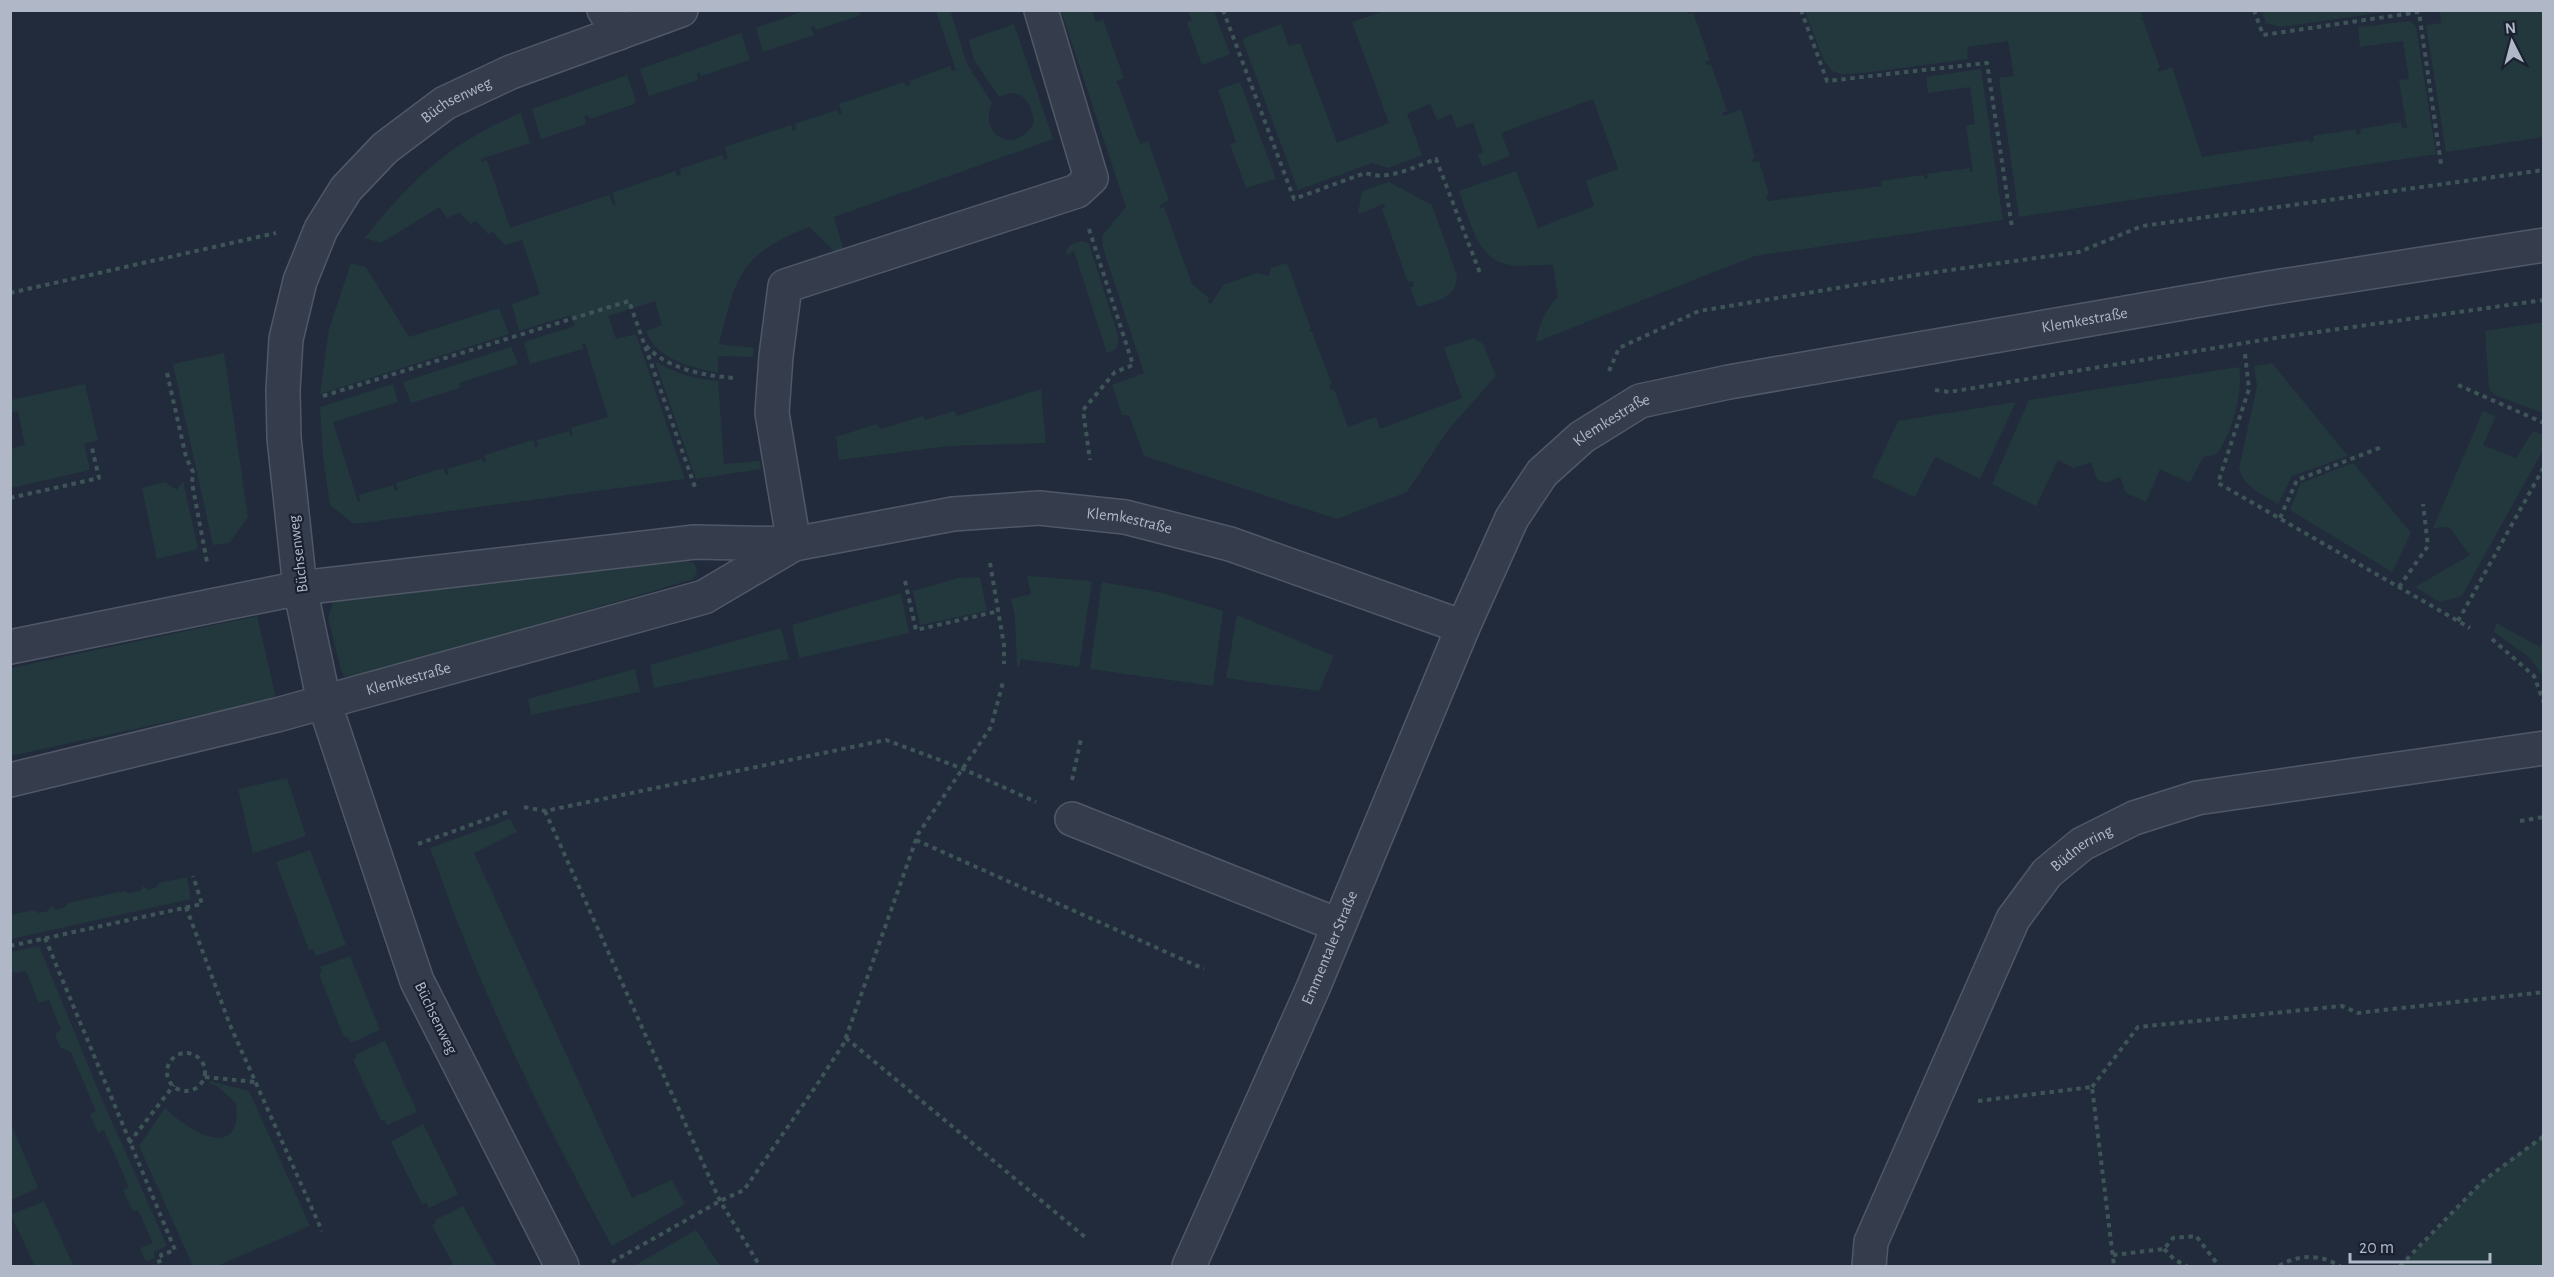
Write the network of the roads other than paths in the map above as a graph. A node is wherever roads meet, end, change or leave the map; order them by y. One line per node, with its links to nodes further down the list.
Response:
1 (681, 10): 3 (street, Büchsenweg)
2 (1041, 10): 5 (street)
3 (612, 22): 6 (street, Büchsenweg)
4 (2544, 245): 7 (street, Klemkestraße)
5 (794, 544): 6 (street, Klemkestraße); 7 (street, Klemkestraße); 9 (street, Klemkestraße)
6 (300, 588): 8 (street, Klemkestraße); 9 (street, Büchsenweg)
7 (1463, 627): 13 (street, Emmentaler Straße)
8 (10, 647)
9 (324, 702): 11 (street, Klemkestraße); 14 (street, Büchsenweg)
10 (2544, 748): 16 (street, Büdnerring)
11 (10, 780)
12 (1072, 819): 13 (street)
13 (1338, 926): 15 (street, Emmentaler Straße)
14 (562, 1266)
15 (1189, 1266)
16 (1869, 1266)

